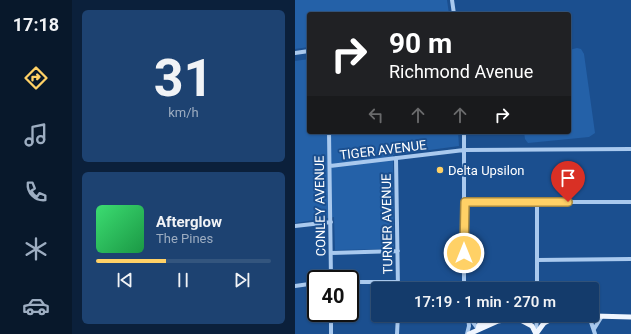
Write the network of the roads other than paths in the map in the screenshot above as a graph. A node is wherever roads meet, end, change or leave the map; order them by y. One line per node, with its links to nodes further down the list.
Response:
1 (452, 0): 2 (street)
2 (454, 12)
3 (307, 51): 4 (street)
4 (295, 53)
5 (329, 134): 10 (street, CONLEY AVENUE)
6 (463, 134): 8 (street)
7 (631, 149): 8 (street, TIGER AVENUE)
8 (464, 150): 9 (street, TIGER AVENUE); 11 (street)
9 (396, 158): 10 (street, TIGER AVENUE); 16 (street, TURNER AVENUE)
10 (330, 166): 14 (street, CONLEY AVENUE)
11 (465, 202): 12 (street); 24 (street)
12 (537, 202): 13 (street); 19 (street)
13 (631, 202)
14 (331, 222): 15 (street); 17 (street, CONLEY AVENUE)
15 (295, 226)
16 (398, 251): 17 (street); 23 (street, TURNER AVENUE)
17 (331, 253): 20 (street, CONLEY AVENUE)
18 (631, 259): 19 (street)
19 (537, 260): 25 (street)
20 (331, 270)
21 (359, 282): 22 (street)
22 (371, 282)
23 (398, 282)
24 (464, 282)
25 (537, 282)
26 (307, 284): 27 (street)
27 (295, 286)
28 (602, 316): 29 (main road); 40 (street)
29 (631, 317)
30 (331, 322): 42 (street)
31 (398, 322): 43 (street)
32 (469, 322): 44 (street)
33 (473, 322): 41 (street)
34 (486, 322): 41 (main road)
35 (495, 322): 41 (main road)
36 (524, 322): 45 (main road)
37 (536, 322): 45 (street)
38 (546, 322): 45 (main road)
39 (592, 322): 40 (street)
40 (594, 328): 46 (street)
41 (478, 329): 44 (main road)
42 (331, 334)
43 (397, 334)
44 (468, 334)
45 (536, 334)
46 (595, 334)

